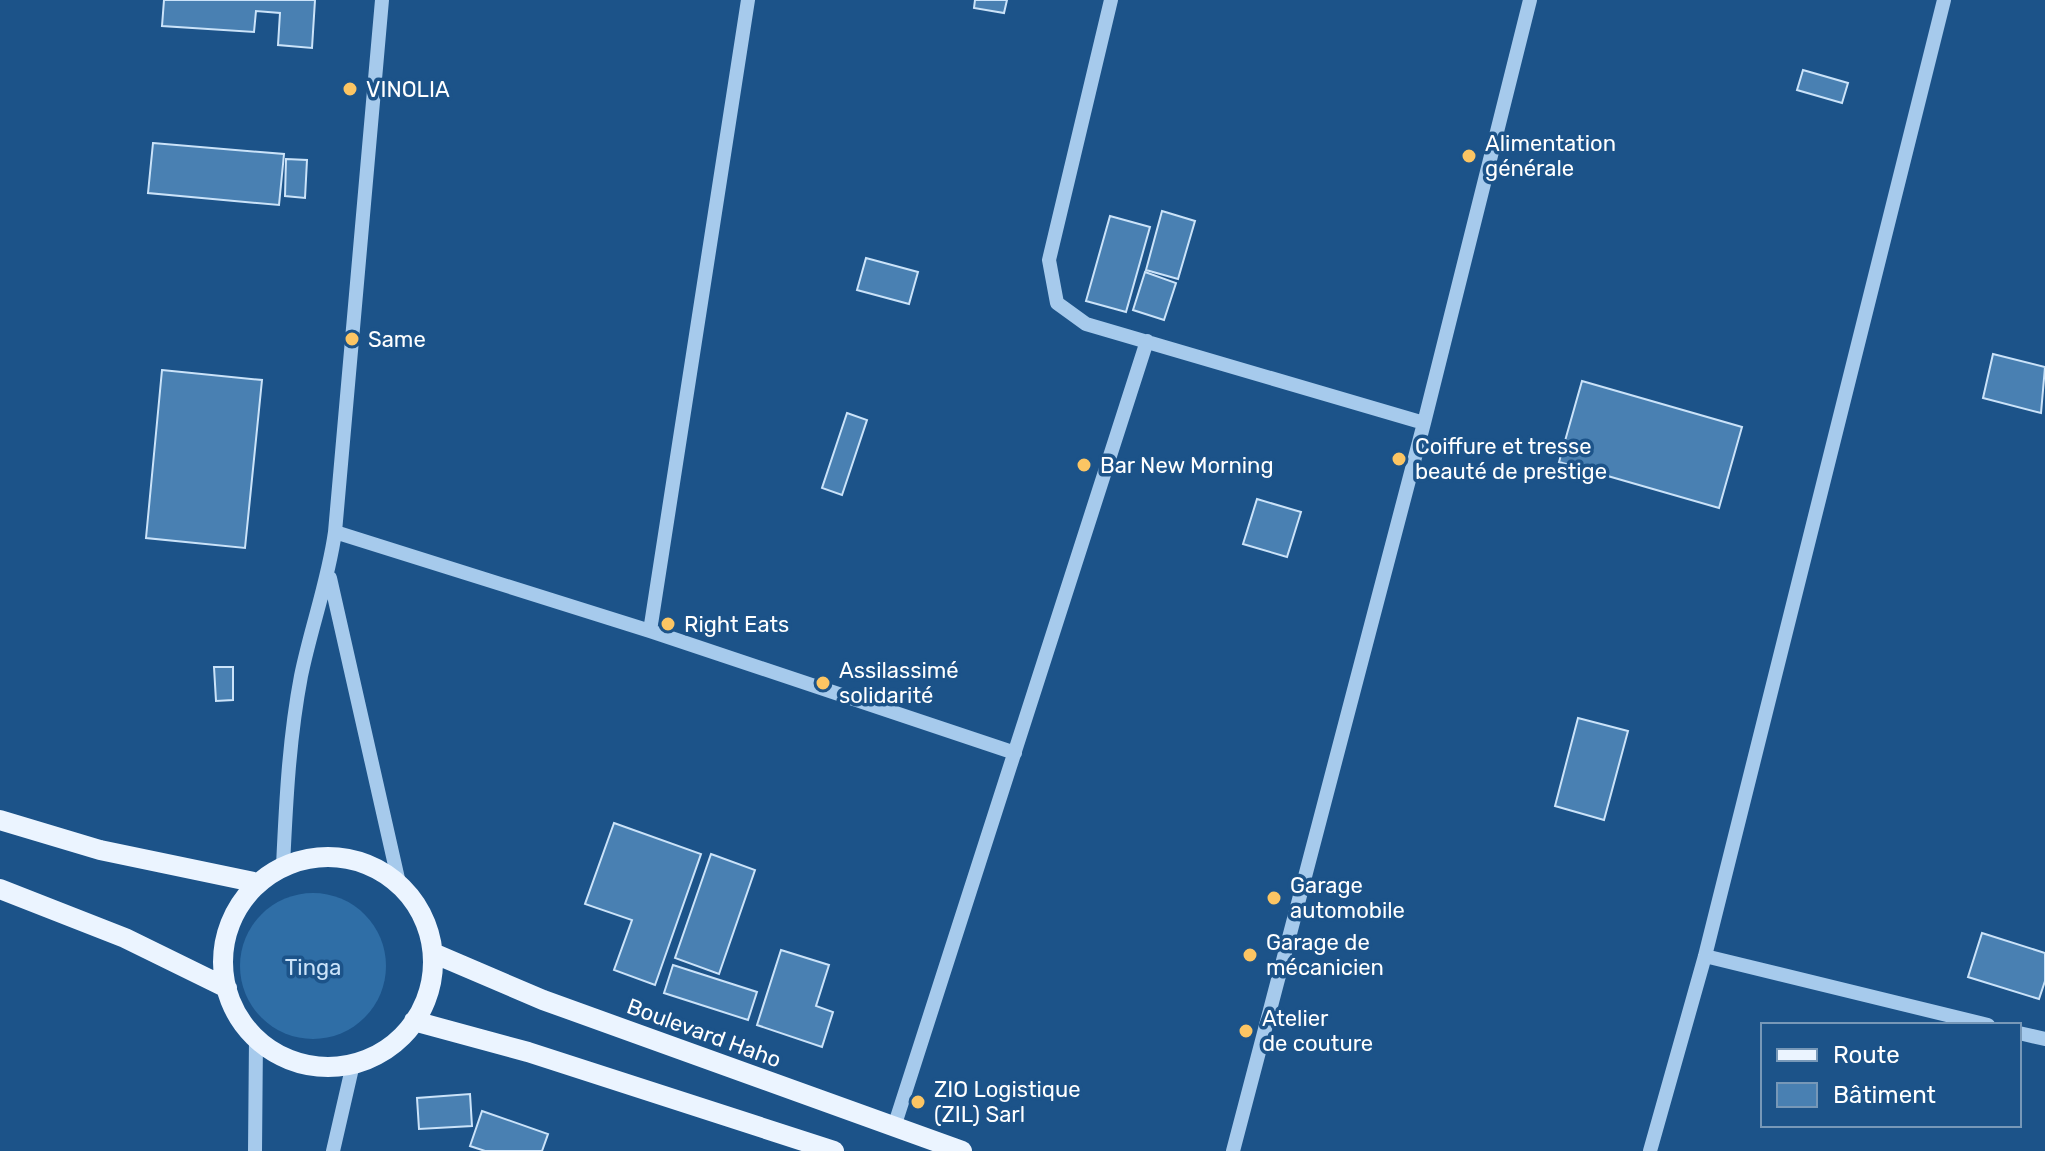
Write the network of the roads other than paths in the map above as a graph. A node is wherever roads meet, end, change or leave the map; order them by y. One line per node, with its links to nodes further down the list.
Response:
1 (382, 0): 8 (street)
2 (748, 0): 10 (street)
3 (1111, 0): 6 (street)
4 (1530, 0): 7 (street)
5 (1944, 0): 18 (street)
6 (1147, 341): 7 (street); 11 (street)
7 (1424, 423): 31 (street)
8 (335, 532): 9 (street); 10 (street)
9 (329, 574): 13 (street); 15 (street)
10 (650, 631): 11 (street)
11 (1015, 753): 26 (street)
12 (0, 820): 14 (main road)
13 (283, 866): 14 (main road); 15 (main road)
14 (258, 883): 19 (main road)
15 (399, 883): 17 (main road)
16 (0, 889): 19 (main road)
17 (433, 953): 20 (main road); 26 (main road, Boulevard Haho)
18 (1705, 956): 21 (street); 32 (street)
19 (227, 988): 23 (main road)
20 (414, 1021): 25 (main road); 29 (main road)
21 (1980, 1023)
22 (2021, 1033): 24 (street)
23 (256, 1038): 25 (main road); 27 (street)
24 (2045, 1039)
25 (353, 1064): 28 (street)
26 (894, 1127): 30 (main road, Boulevard Haho)
27 (255, 1151)
28 (333, 1151)
29 (834, 1151)
30 (962, 1151)
31 (1233, 1151)
32 (1650, 1151)

